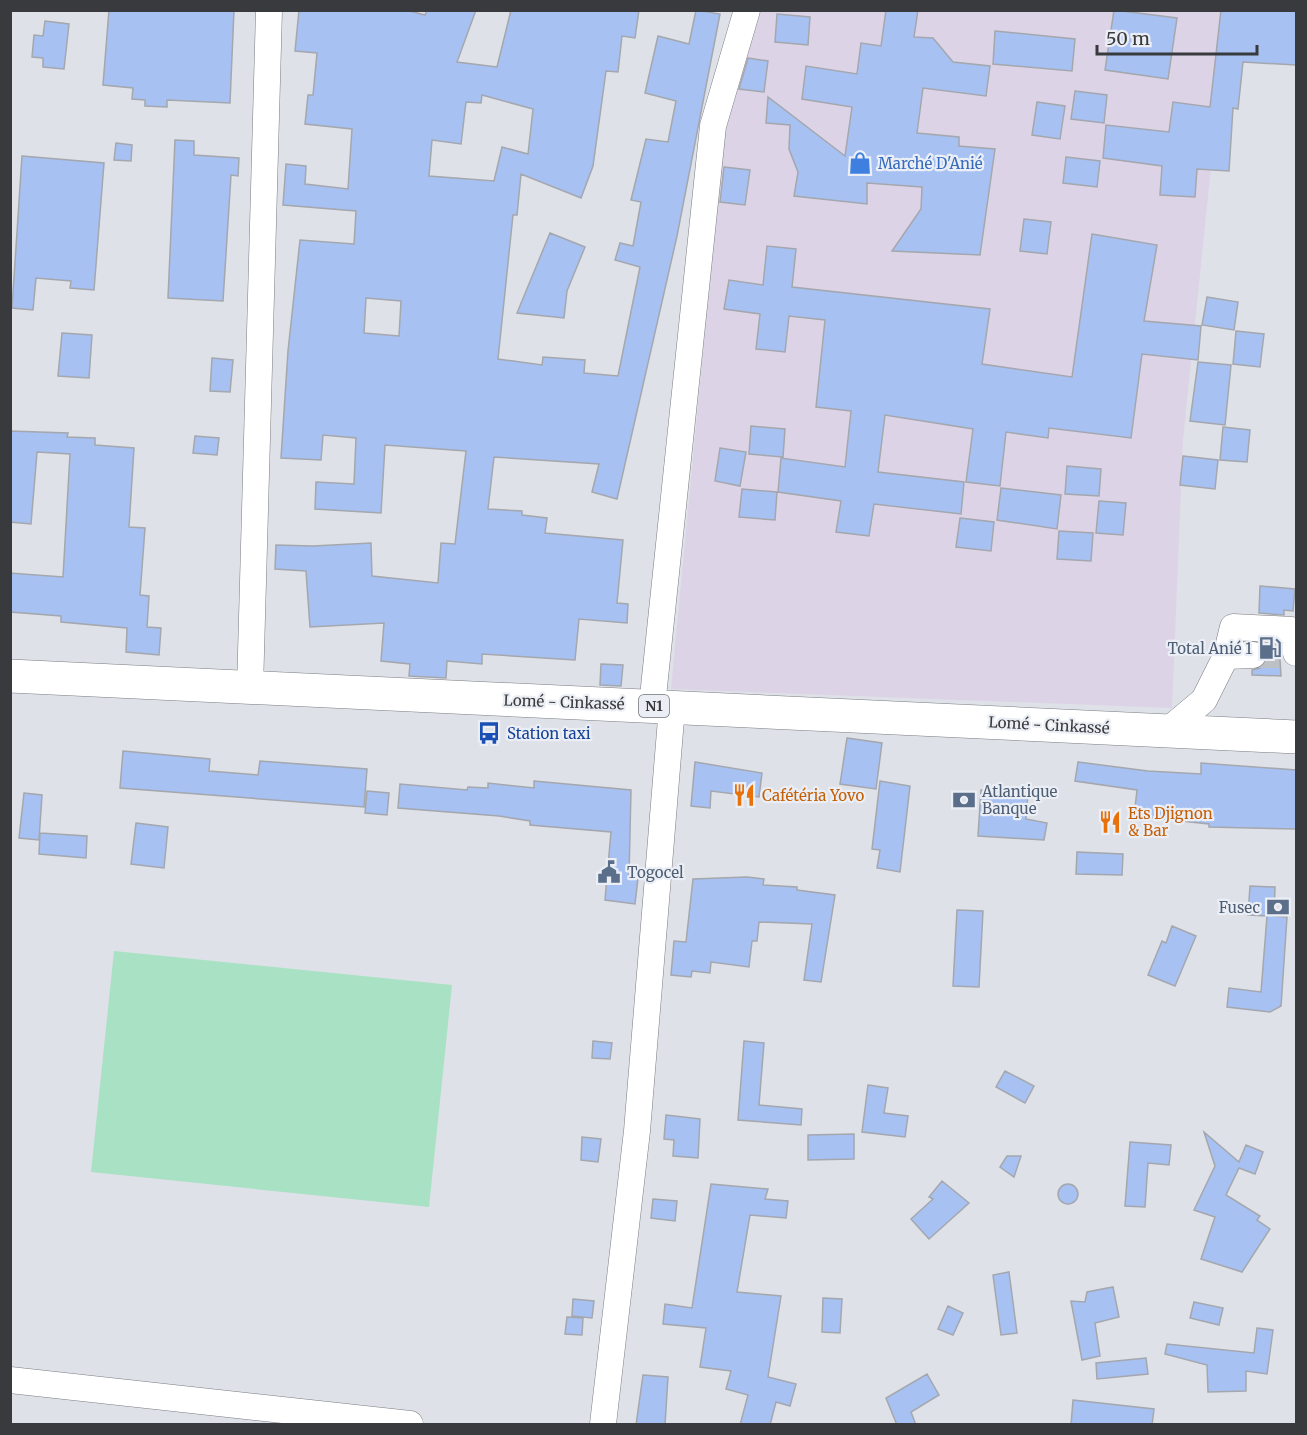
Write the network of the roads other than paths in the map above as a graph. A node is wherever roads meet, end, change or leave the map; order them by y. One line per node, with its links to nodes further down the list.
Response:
1 (269, 10): 7 (street)
2 (747, 10): 8 (street)
3 (1253, 655): 5 (street)
4 (1292, 655): 5 (street)
5 (1226, 656): 9 (street)
6 (10, 676): 7 (highway, Lomé - Cinkassé / N1)
7 (249, 688): 8 (highway, Lomé - Cinkassé / N1)
8 (662, 706): 9 (highway, Lomé - Cinkassé / N1); 13 (street)
9 (1167, 731): 10 (highway, Lomé - Cinkassé / N1)
10 (1296, 737)
11 (10, 1380): 12 (street)
12 (411, 1425)
13 (603, 1425)

